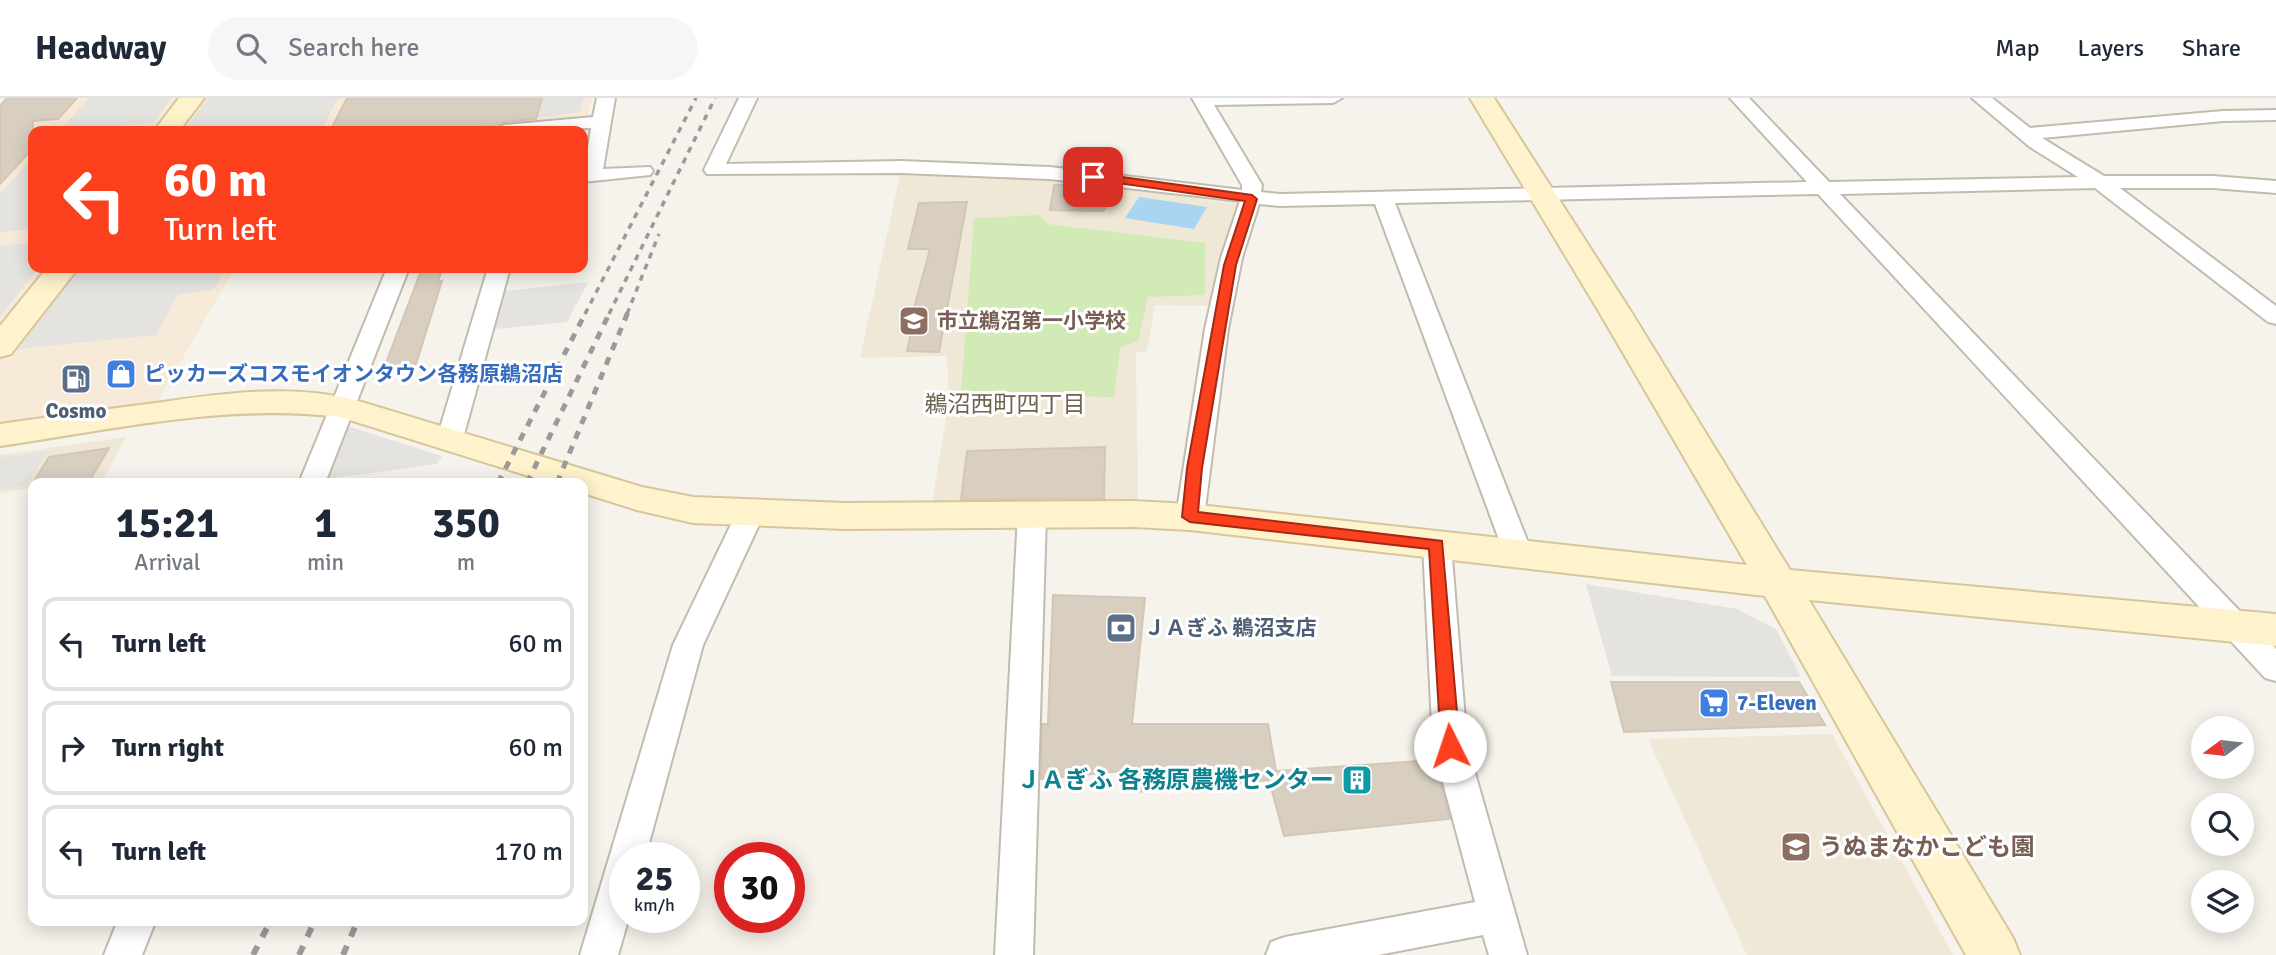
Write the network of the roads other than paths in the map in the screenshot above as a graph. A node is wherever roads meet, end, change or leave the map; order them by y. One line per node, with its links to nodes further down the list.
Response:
1 (192, 98): 11 (street)
2 (606, 98): 10 (street)
3 (748, 98): 22 (street)
4 (1332, 98): 8 (street)
5 (1482, 98): 20 (street)
6 (1739, 98): 19 (street)
7 (1981, 98): 13 (street)
8 (1201, 99): 22 (street)
9 (2276, 115): 13 (street)
10 (601, 122): 12 (street); 15 (street)
11 (170, 126)
12 (558, 126)
13 (2026, 134): 17 (street)
14 (643, 171): 16 (street)
15 (588, 172)
16 (588, 176)
17 (2101, 182): 18 (street); 19 (street); 26 (street)
18 (2276, 187)
19 (1825, 189): 20 (street); 40 (street)
20 (1543, 194): 21 (street); 39 (street)
21 (1382, 198): 22 (street); 38 (street)
22 (1252, 199): 36 (street)
23 (59, 273): 27 (street)
24 (396, 273): 28 (street)
25 (498, 273): 30 (street)
26 (2276, 317)
27 (0, 347)
28 (343, 407): 29 (street); 30 (street); 31 (street)
29 (0, 435)
30 (450, 438): 32 (street)
31 (314, 478)
32 (574, 478)
33 (588, 483): 34 (street)
34 (750, 514): 35 (street); 43 (street)
35 (1032, 514): 36 (street); 49 (street)
36 (1190, 517): 37 (street)
37 (1437, 545): 38 (street); 44 (street)
38 (1518, 554): 39 (street)
39 (1778, 583): 40 (street); 52 (street)
40 (2235, 626): 41 (street); 42 (street)
41 (2276, 630)
42 (2276, 669)
43 (632, 842)
44 (1497, 915): 50 (street); 51 (street)
45 (609, 920): 48 (street)
46 (135, 926): 47 (street)
47 (123, 955)
48 (599, 955)
49 (1014, 955)
50 (1285, 955)
51 (1508, 955)
52 (1994, 955)

